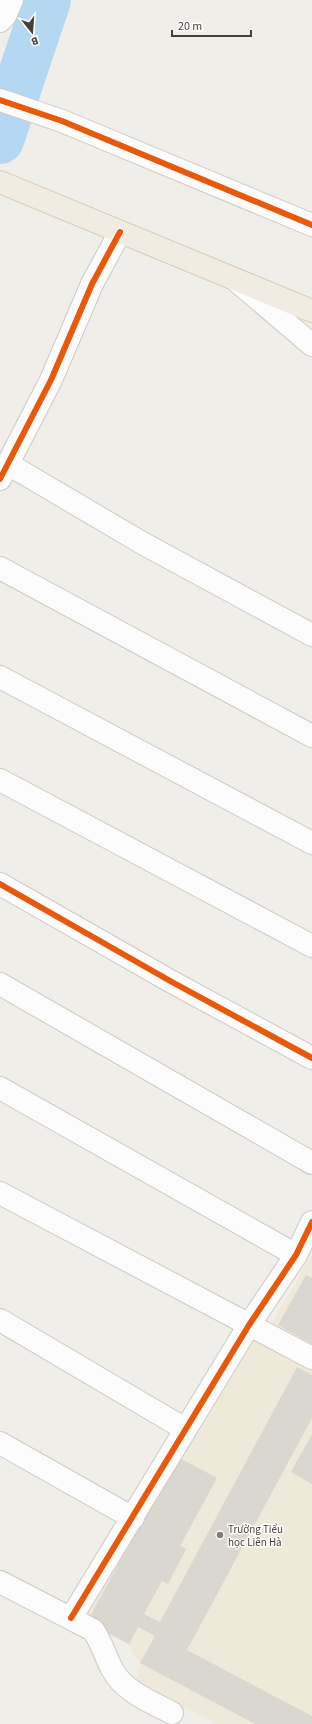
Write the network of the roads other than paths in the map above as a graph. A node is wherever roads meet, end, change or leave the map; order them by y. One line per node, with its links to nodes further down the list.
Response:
1 (12, 0): 2 (street)
2 (0, 21)
3 (0, 100): 5 (street)
4 (0, 182): 6 (main road)
5 (312, 224)
6 (120, 232): 7 (main road); 10 (street)
7 (233, 278): 8 (main road); 9 (street)
8 (312, 311)
9 (312, 344)
10 (4, 472): 12 (street)
11 (0, 568): 14 (street)
12 (312, 635)
13 (0, 677): 16 (street)
14 (312, 736)
15 (0, 780): 18 (street)
16 (312, 844)
17 (0, 884): 20 (street)
18 (312, 946)
19 (0, 984): 22 (street)
20 (312, 1058)
21 (0, 1088): 25 (street)
22 (312, 1163)
23 (0, 1192): 27 (street)
24 (312, 1222): 25 (street)
25 (296, 1255): 27 (street)
26 (0, 1320): 29 (street)
27 (249, 1325): 28 (street); 29 (street)
28 (312, 1358)
29 (185, 1429): 31 (street)
30 (0, 1442): 31 (street)
31 (132, 1518): 33 (street)
32 (0, 1582): 33 (street)
33 (71, 1618): 34 (street)
34 (172, 1713)

